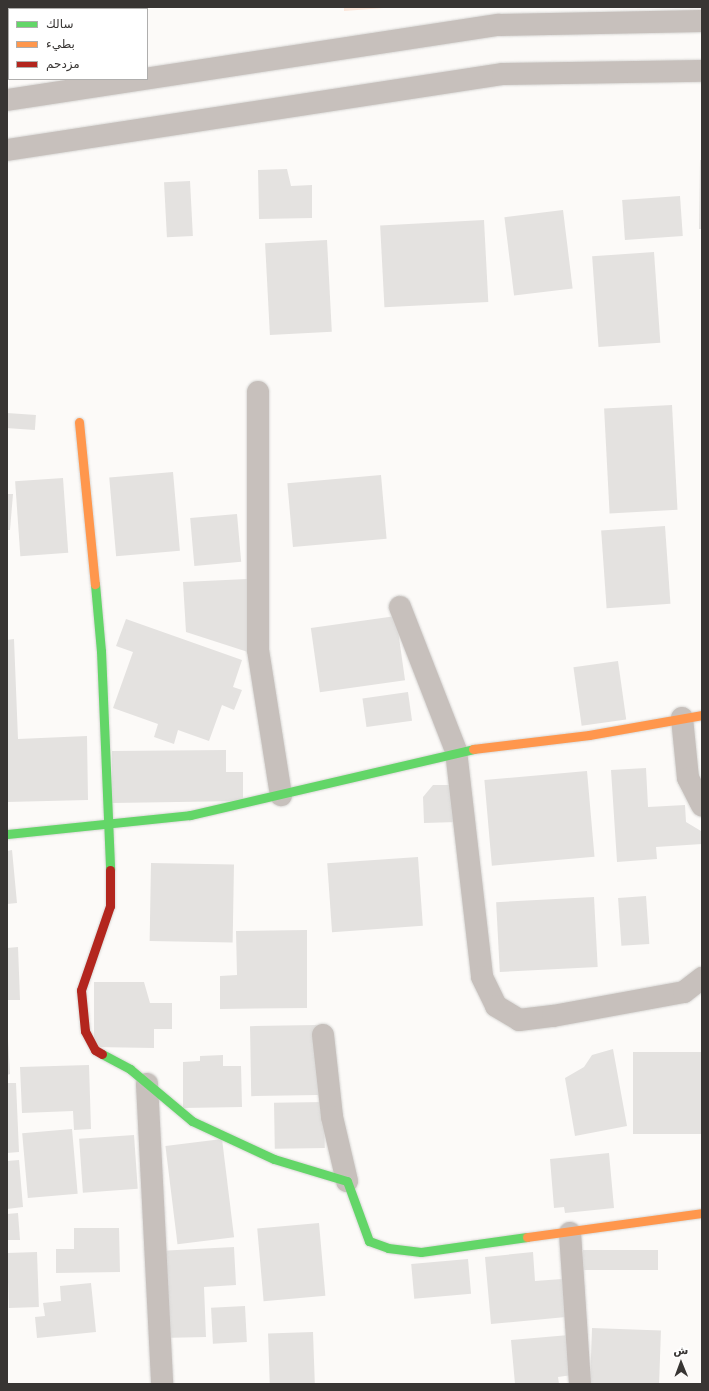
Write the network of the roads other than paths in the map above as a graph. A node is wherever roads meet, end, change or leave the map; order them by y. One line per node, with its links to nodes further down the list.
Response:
1 (702, 21): 3 (street)
2 (702, 71): 6 (street)
3 (148, 78)
4 (136, 80): 5 (street)
5 (7, 100)
6 (7, 150)
7 (258, 392): 12 (street)
8 (79, 422): 14 (street)
9 (400, 607): 11 (street)
10 (692, 716): 11 (street); 13 (street)
11 (456, 751): 12 (street); 16 (street)
12 (281, 795): 14 (street)
13 (702, 806)
14 (110, 825): 15 (street); 18 (street)
15 (7, 834)
16 (702, 978)
17 (323, 1035): 19 (street)
18 (147, 1084): 19 (street); 22 (street)
19 (347, 1181): 21 (street)
20 (702, 1213): 21 (street)
21 (570, 1233): 23 (street)
22 (162, 1384)
23 (580, 1384)

